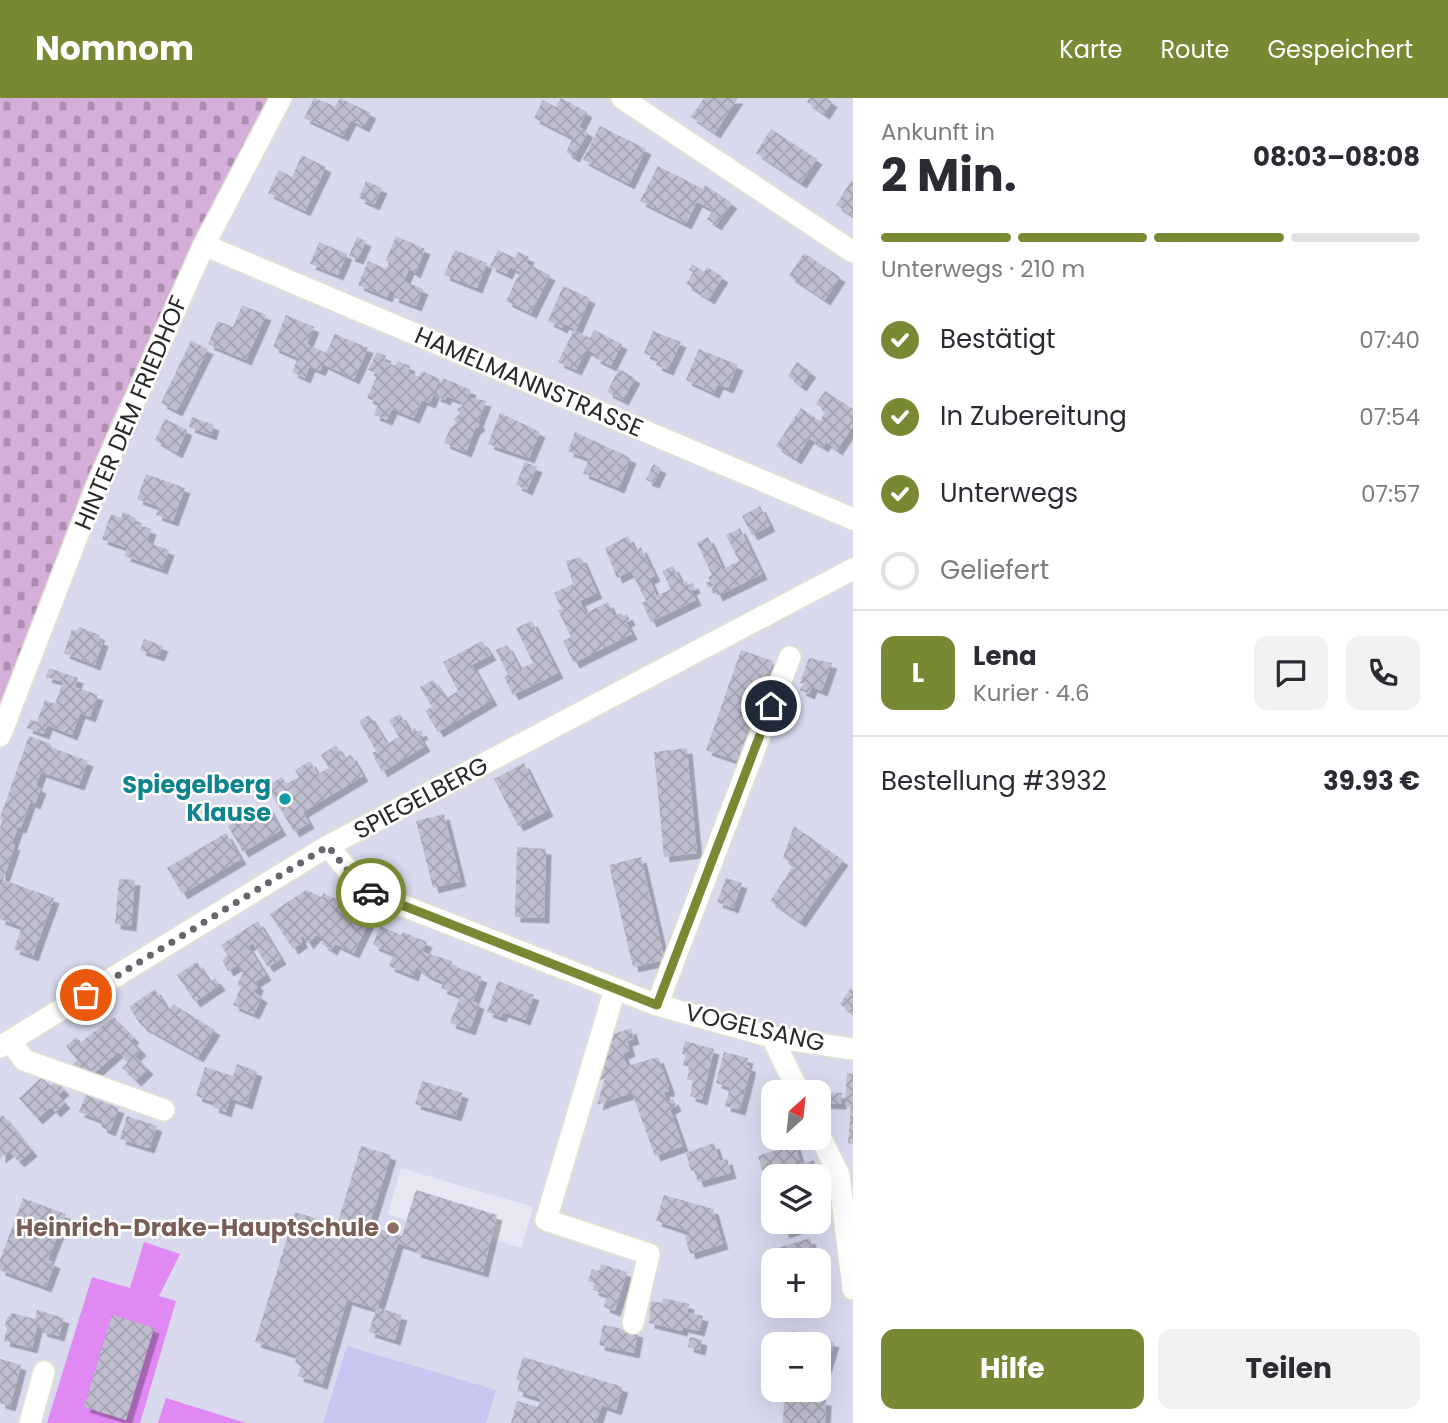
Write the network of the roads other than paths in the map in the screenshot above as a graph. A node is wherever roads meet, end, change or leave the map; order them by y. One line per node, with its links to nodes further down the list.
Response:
1 (281, 98): 4 (street, HINTER DEM FRIEDHOF)
2 (622, 98): 3 (street)
3 (654, 107): 5 (street)
4 (204, 245): 6 (street, HAMELMANNSTRASSE); 9 (street, HINTER DEM FRIEDHOF)
5 (853, 252)
6 (853, 519)
7 (853, 569): 10 (street, SPIEGELBERG)
8 (790, 657): 12 (street, VOGELSANG)
9 (0, 736)
10 (328, 846): 11 (street, VOGELSANG); 14 (street, SPIEGELBERG)
11 (615, 989): 12 (street, VOGELSANG); 20 (street)
12 (657, 1005): 13 (street, VOGELSANG)
13 (772, 1037): 15 (street, VOGELSANG); 16 (street)
14 (5, 1044): 17 (street)
15 (853, 1049)
16 (793, 1080)
17 (164, 1110)
18 (827, 1150): 19 (street)
19 (853, 1289)
20 (633, 1323)
21 (44, 1372): 22 (street)
22 (30, 1423)

